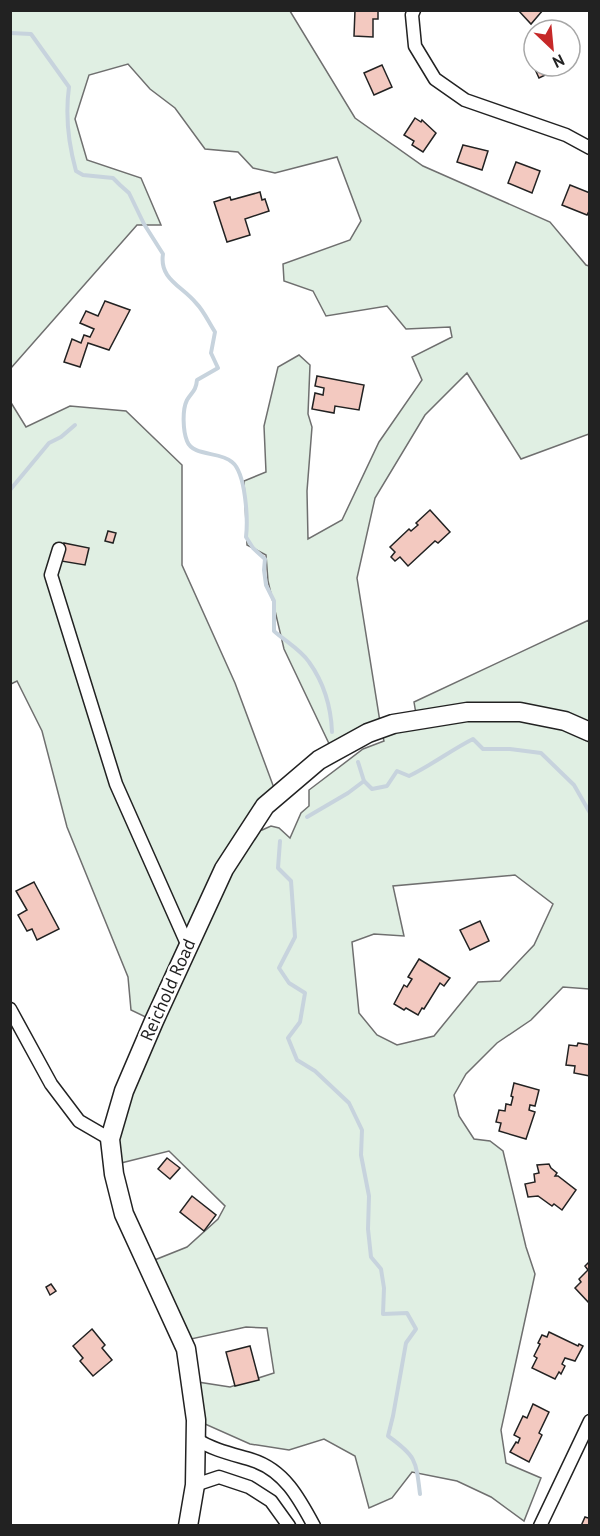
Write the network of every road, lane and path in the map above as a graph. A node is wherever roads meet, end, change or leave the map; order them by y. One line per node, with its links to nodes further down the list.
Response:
1 (414, 10): 2 (street)
2 (590, 148)
3 (59, 549): 5 (street)
4 (590, 732): 5 (street, Reichold Road)
5 (188, 946): 7 (street, Reichold Road)
6 (10, 1009): 7 (street)
7 (110, 1139): 9 (street, Reichold Road)
8 (590, 1421): 14 (street)
9 (195, 1439): 10 (street, Reichold Road); 13 (street)
10 (195, 1485): 11 (street, Reichold Road); 12 (street)
11 (188, 1526)
12 (289, 1526)
13 (314, 1526)
14 (540, 1526)

